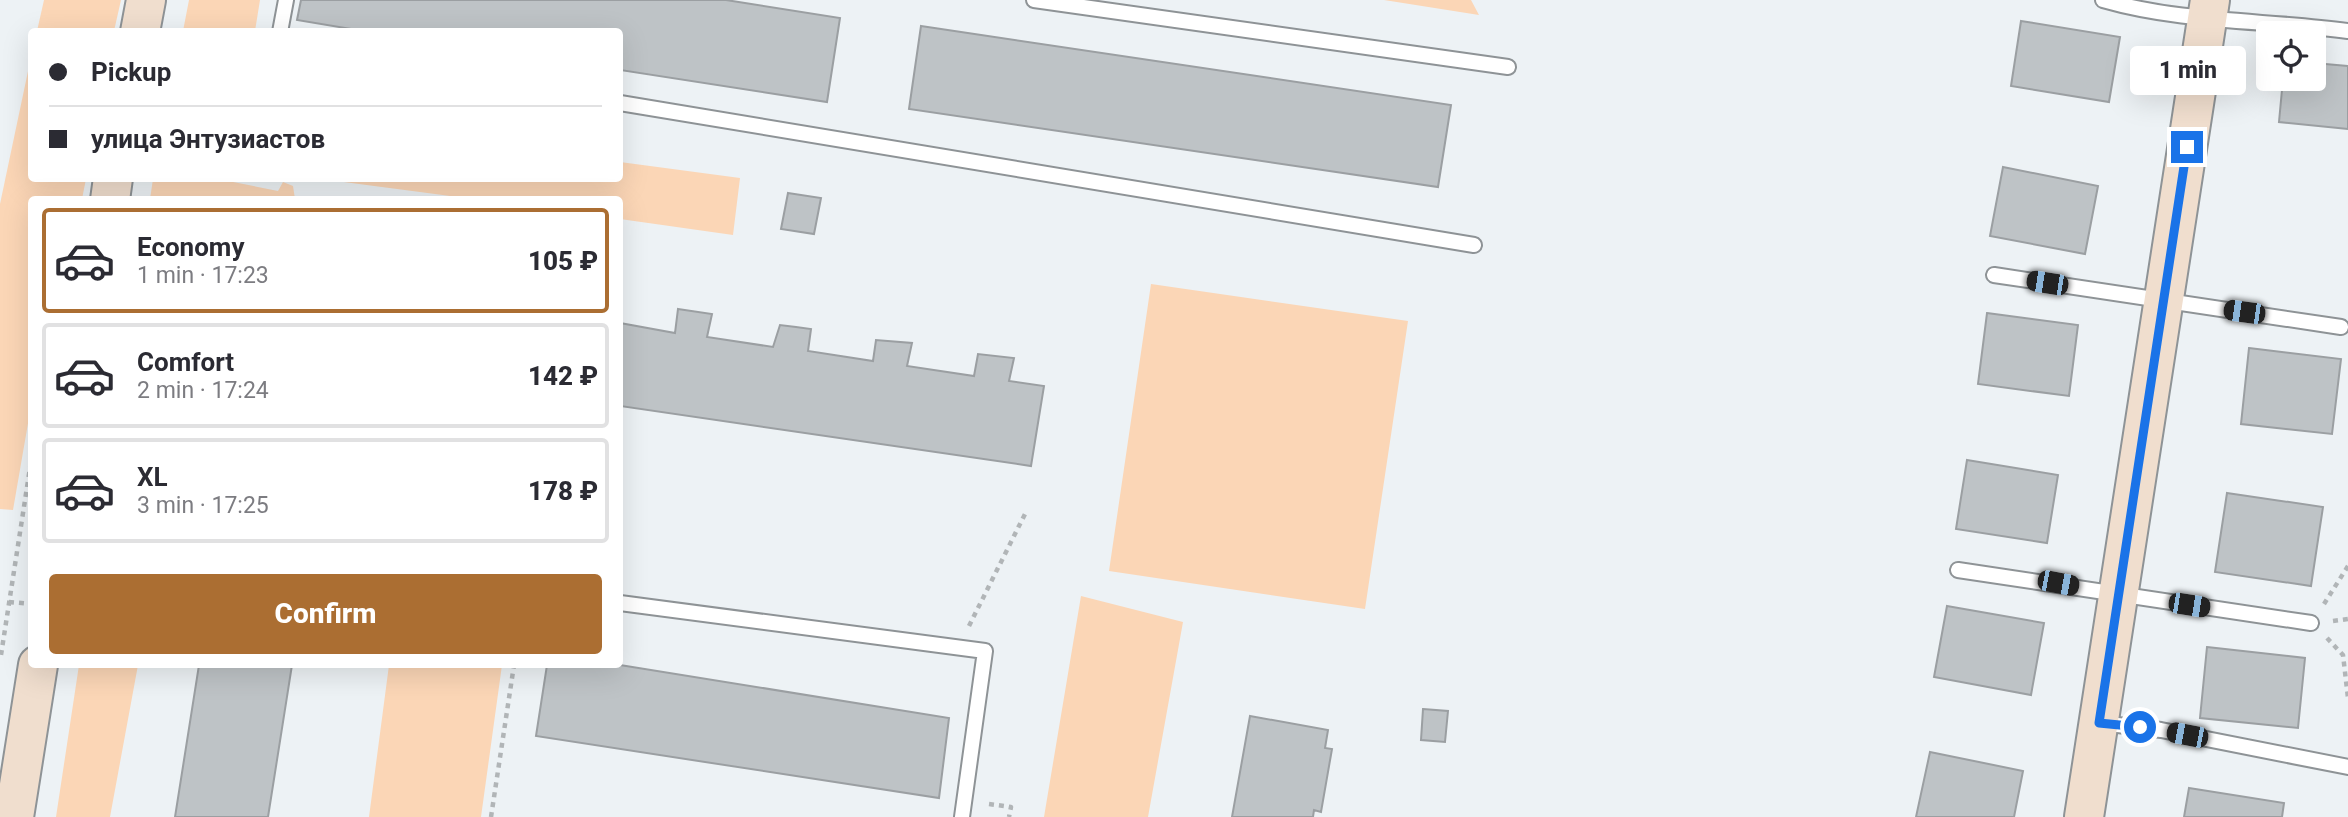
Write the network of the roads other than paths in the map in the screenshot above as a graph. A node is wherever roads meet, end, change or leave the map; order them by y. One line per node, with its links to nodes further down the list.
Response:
1 (146, 0): 6 (main road)
2 (286, 0): 7 (lane)
3 (1034, 0): 9 (lane)
4 (2103, 0): 5 (lane)
5 (2209, 9): 8 (lane); 13 (main road)
6 (141, 28)
7 (281, 28)
8 (2348, 31)
9 (1508, 67)
10 (623, 103): 11 (lane)
11 (1474, 245)
12 (1994, 275): 13 (lane)
13 (2164, 300): 14 (lane); 16 (main road)
14 (2341, 327)
15 (1958, 570): 16 (lane)
16 (2120, 595): 18 (lane); 20 (main road)
17 (623, 603): 23 (lane)
18 (2311, 623)
19 (37, 668): 22 (main road)
20 (2099, 723): 21 (lane); 24 (main road)
21 (2348, 767)
22 (14, 817)
23 (962, 817)
24 (2084, 817)

